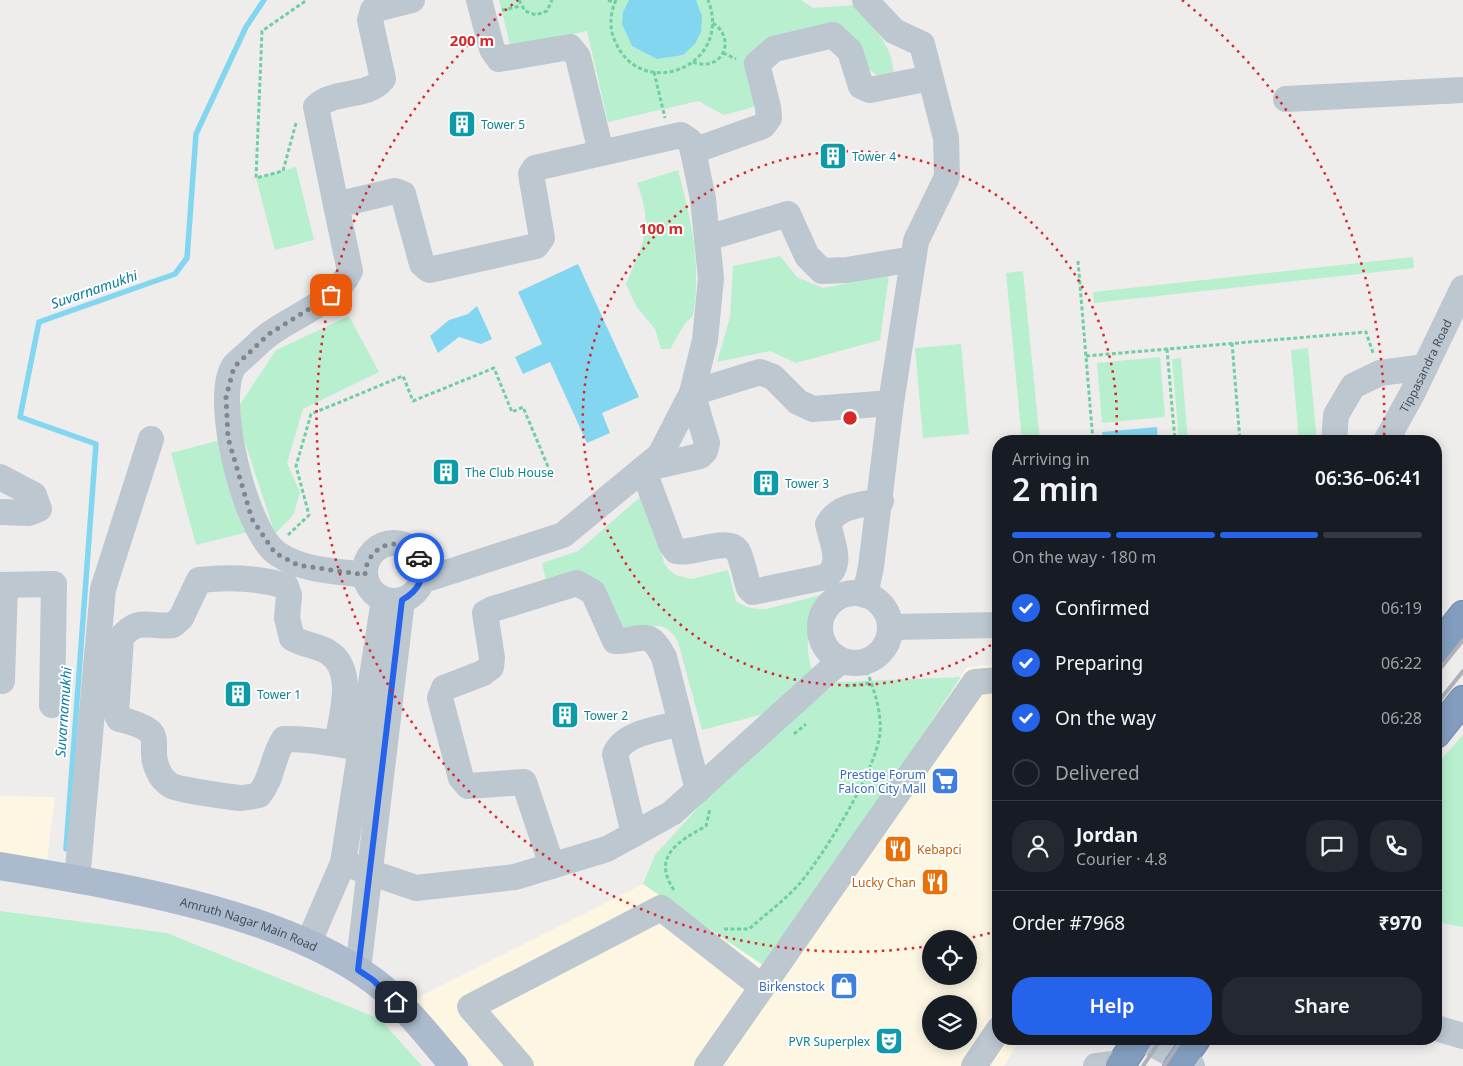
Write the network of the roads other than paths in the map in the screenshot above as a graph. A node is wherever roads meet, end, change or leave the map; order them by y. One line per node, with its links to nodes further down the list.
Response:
1 (412, 0): 9 (street)
2 (479, 0): 8 (street)
3 (865, 0): 4 (street)
4 (930, 78): 7 (street); 11 (street)
5 (1463, 90): 6 (street)
6 (1286, 99)
7 (693, 151): 8 (street); 10 (street)
8 (601, 152): 9 (street)
9 (336, 205): 23 (street)
10 (707, 238): 11 (street); 14 (street)
11 (913, 259): 15 (street)
12 (1463, 288): 13 (street, Tippasandra Road)
13 (1425, 367): 16 (street); 17 (street, Tippasandra Road)
14 (692, 393): 15 (street); 19 (street); 19 (street)
15 (892, 403): 21 (street)
16 (1334, 435)
17 (1389, 435)
18 (151, 439): 49 (street)
19 (643, 469): 21 (street); 26 (street)
20 (0, 477): 22 (street)
21 (881, 501): 28 (street)
22 (0, 512)
23 (276, 553): 24 (street); 25 (street)
24 (365, 575): 26 (street); 29 (street)
25 (274, 582): 41 (street); 41 (street)
26 (421, 582): 29 (street)
27 (2, 585): 35 (street); 38 (street)
28 (866, 595): 32 (street); 34 (street)
29 (393, 600): 41 (street); 47 (street)
30 (1463, 615): 33 (highway)
31 (992, 625): 32 (street)
32 (892, 628): 34 (street)
33 (1442, 641)
34 (855, 673): 42 (street)
35 (2, 681)
36 (992, 681): 52 (street)
37 (1463, 700): 40 (highway)
38 (52, 705)
39 (679, 724): 42 (street); 43 (street); 46 (street)
40 (1442, 726)
41 (349, 746): 44 (street)
42 (705, 796): 43 (street)
43 (634, 834): 46 (street)
44 (344, 863): 47 (street); 50 (street)
45 (0, 866): 49 (main road, Amruth Nagar Main Road)
46 (552, 866): 47 (street)
47 (369, 870): 51 (street)
48 (0, 879): 60 (main road, Amruth Nagar Main Road)
49 (77, 880): 50 (main road, Amruth Nagar Main Road)
50 (308, 944): 51 (main road, Amruth Nagar Main Road)
51 (358, 970): 61 (main road, Amruth Nagar Main Road)
52 (762, 988): 62 (street); 63 (street)
53 (1442, 1030): 54 (street)
54 (1463, 1036)
55 (992, 1039): 64 (street)
56 (1132, 1045): 59 (highway)
57 (1158, 1045): 58 (street)
58 (1187, 1058)
59 (1112, 1065)
60 (442, 1066)
61 (454, 1066)
62 (521, 1066)
63 (707, 1066)
64 (974, 1066)

